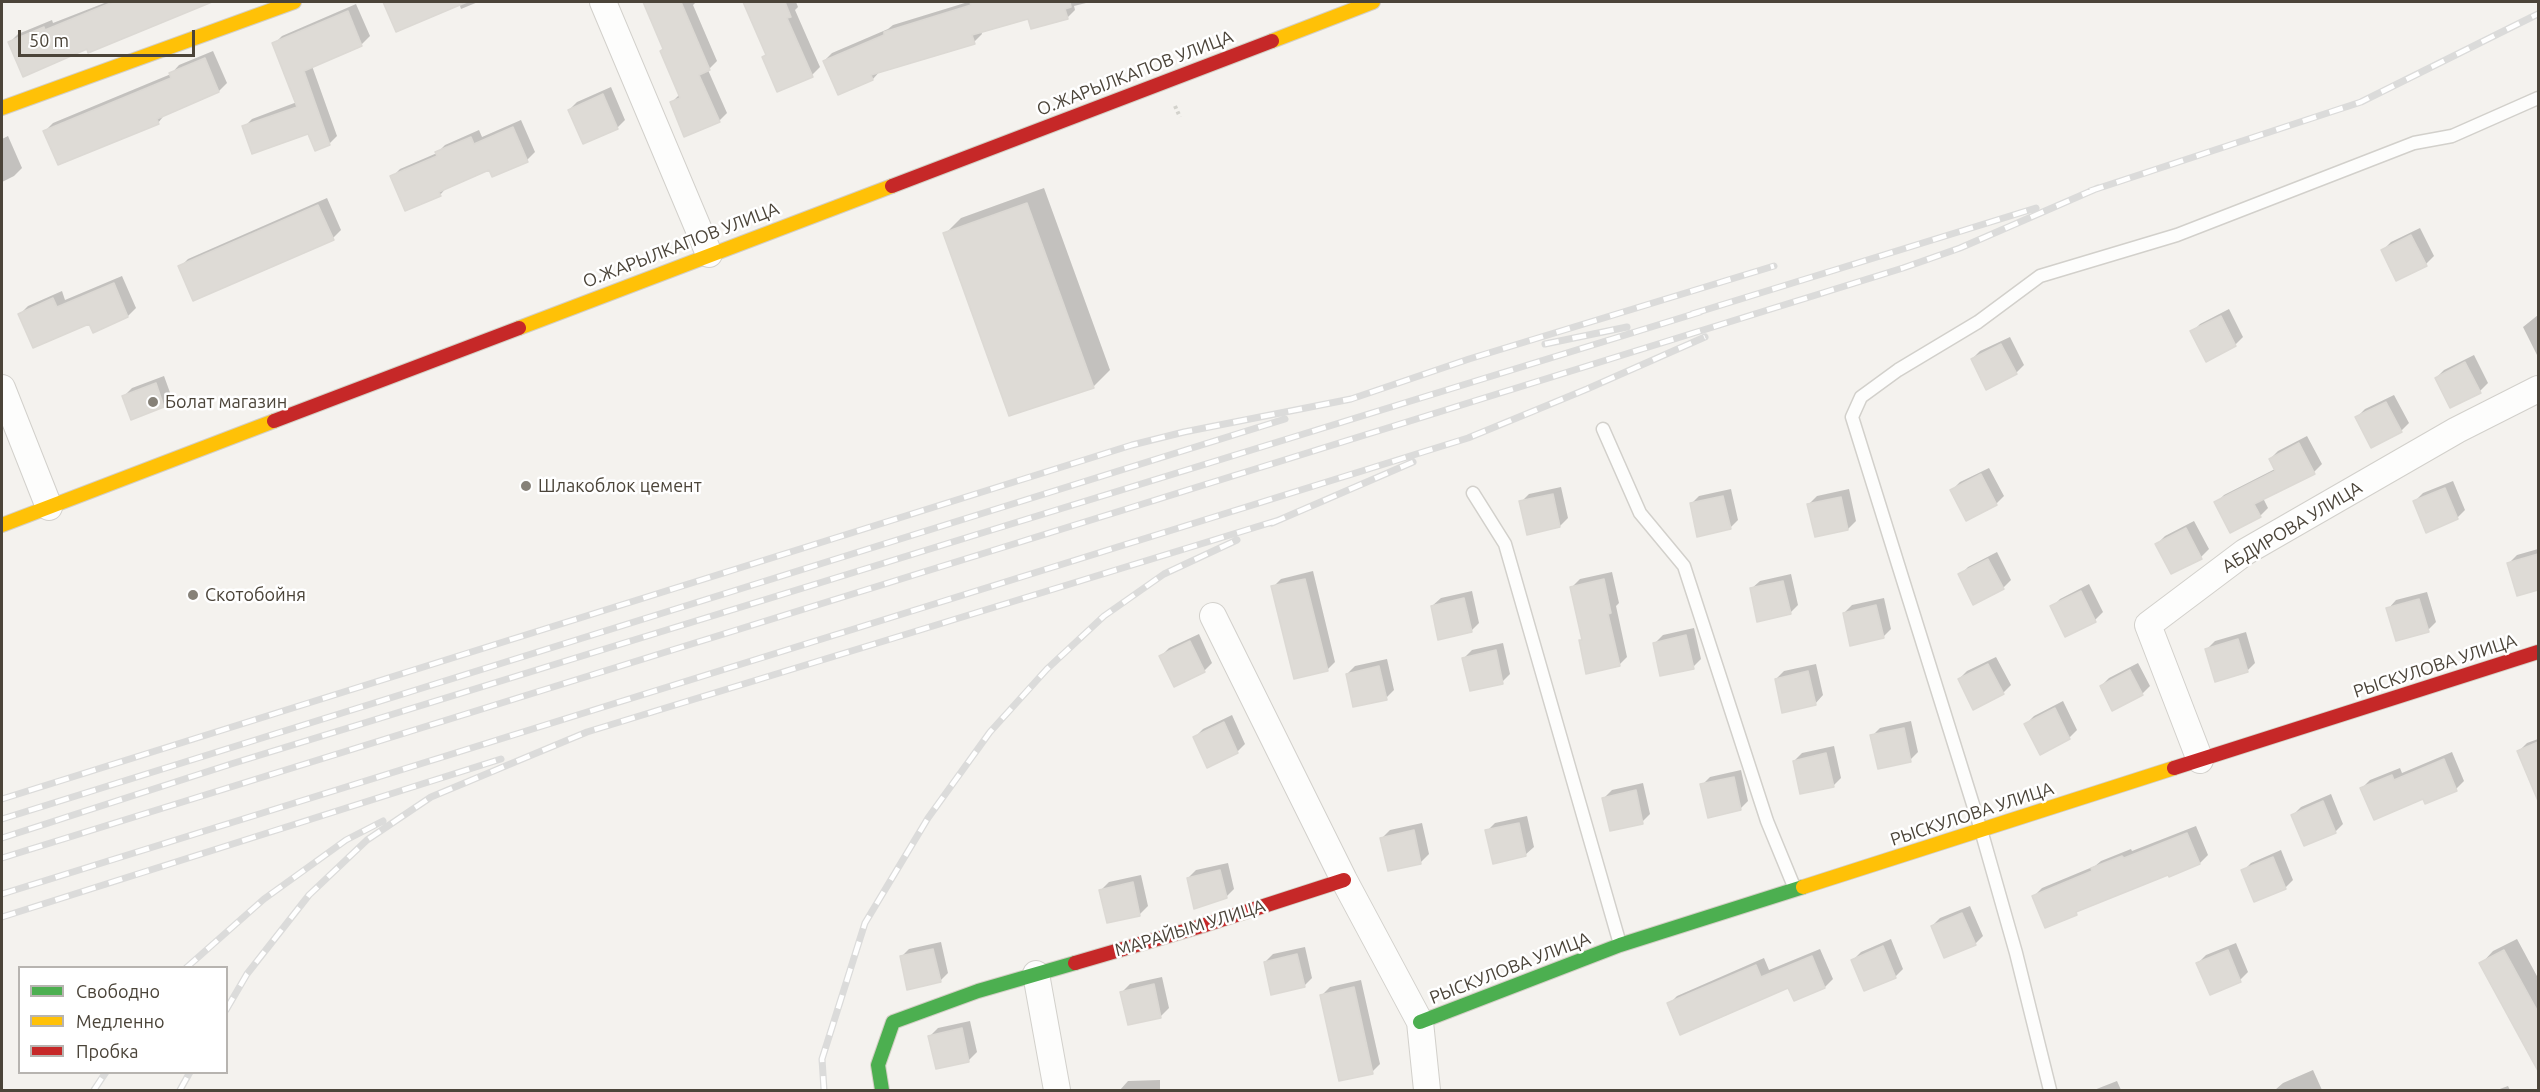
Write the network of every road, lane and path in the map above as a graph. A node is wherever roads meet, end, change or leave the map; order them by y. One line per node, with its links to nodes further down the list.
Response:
1 (294, 2): 5 (street)
2 (603, 2): 6 (street)
3 (1373, 2): 6 (street, О.ЖАРЫЛКАПОВ УЛИЦА)
4 (2538, 98): 16 (lane)
5 (2, 108)
6 (709, 254): 11 (street, О.ЖАРЫЛКАПОВ УЛИЦА)
7 (2, 388): 11 (street)
8 (2538, 389): 15 (street, АБДИРОВА УЛИЦА)
9 (1603, 429): 18 (lane)
10 (1473, 493): 19 (lane)
11 (49, 507): 12 (street, О.ЖАРЫЛКАПОВ УЛИЦА)
12 (2, 525)
13 (1213, 616): 17 (street)
14 (2538, 652): 15 (street, РЫСКУЛОВА УЛИЦА)
15 (2200, 760): 16 (street, РЫСКУЛОВА УЛИЦА)
16 (1981, 830): 18 (street, РЫСКУЛОВА УЛИЦА); 25 (lane)
17 (1344, 880): 20 (street, МАРАЙЫМ УЛИЦА); 21 (street)
18 (1795, 889): 19 (street, РЫСКУЛОВА УЛИЦА)
19 (1620, 945): 21 (street, РЫСКУЛОВА УЛИЦА)
20 (1036, 974): 22 (street, МАРАЙЫМ УЛИЦА); 23 (street)
21 (1420, 1022): 24 (street)
22 (882, 1090)
23 (1057, 1090)
24 (1426, 1090)
25 (2050, 1090)

